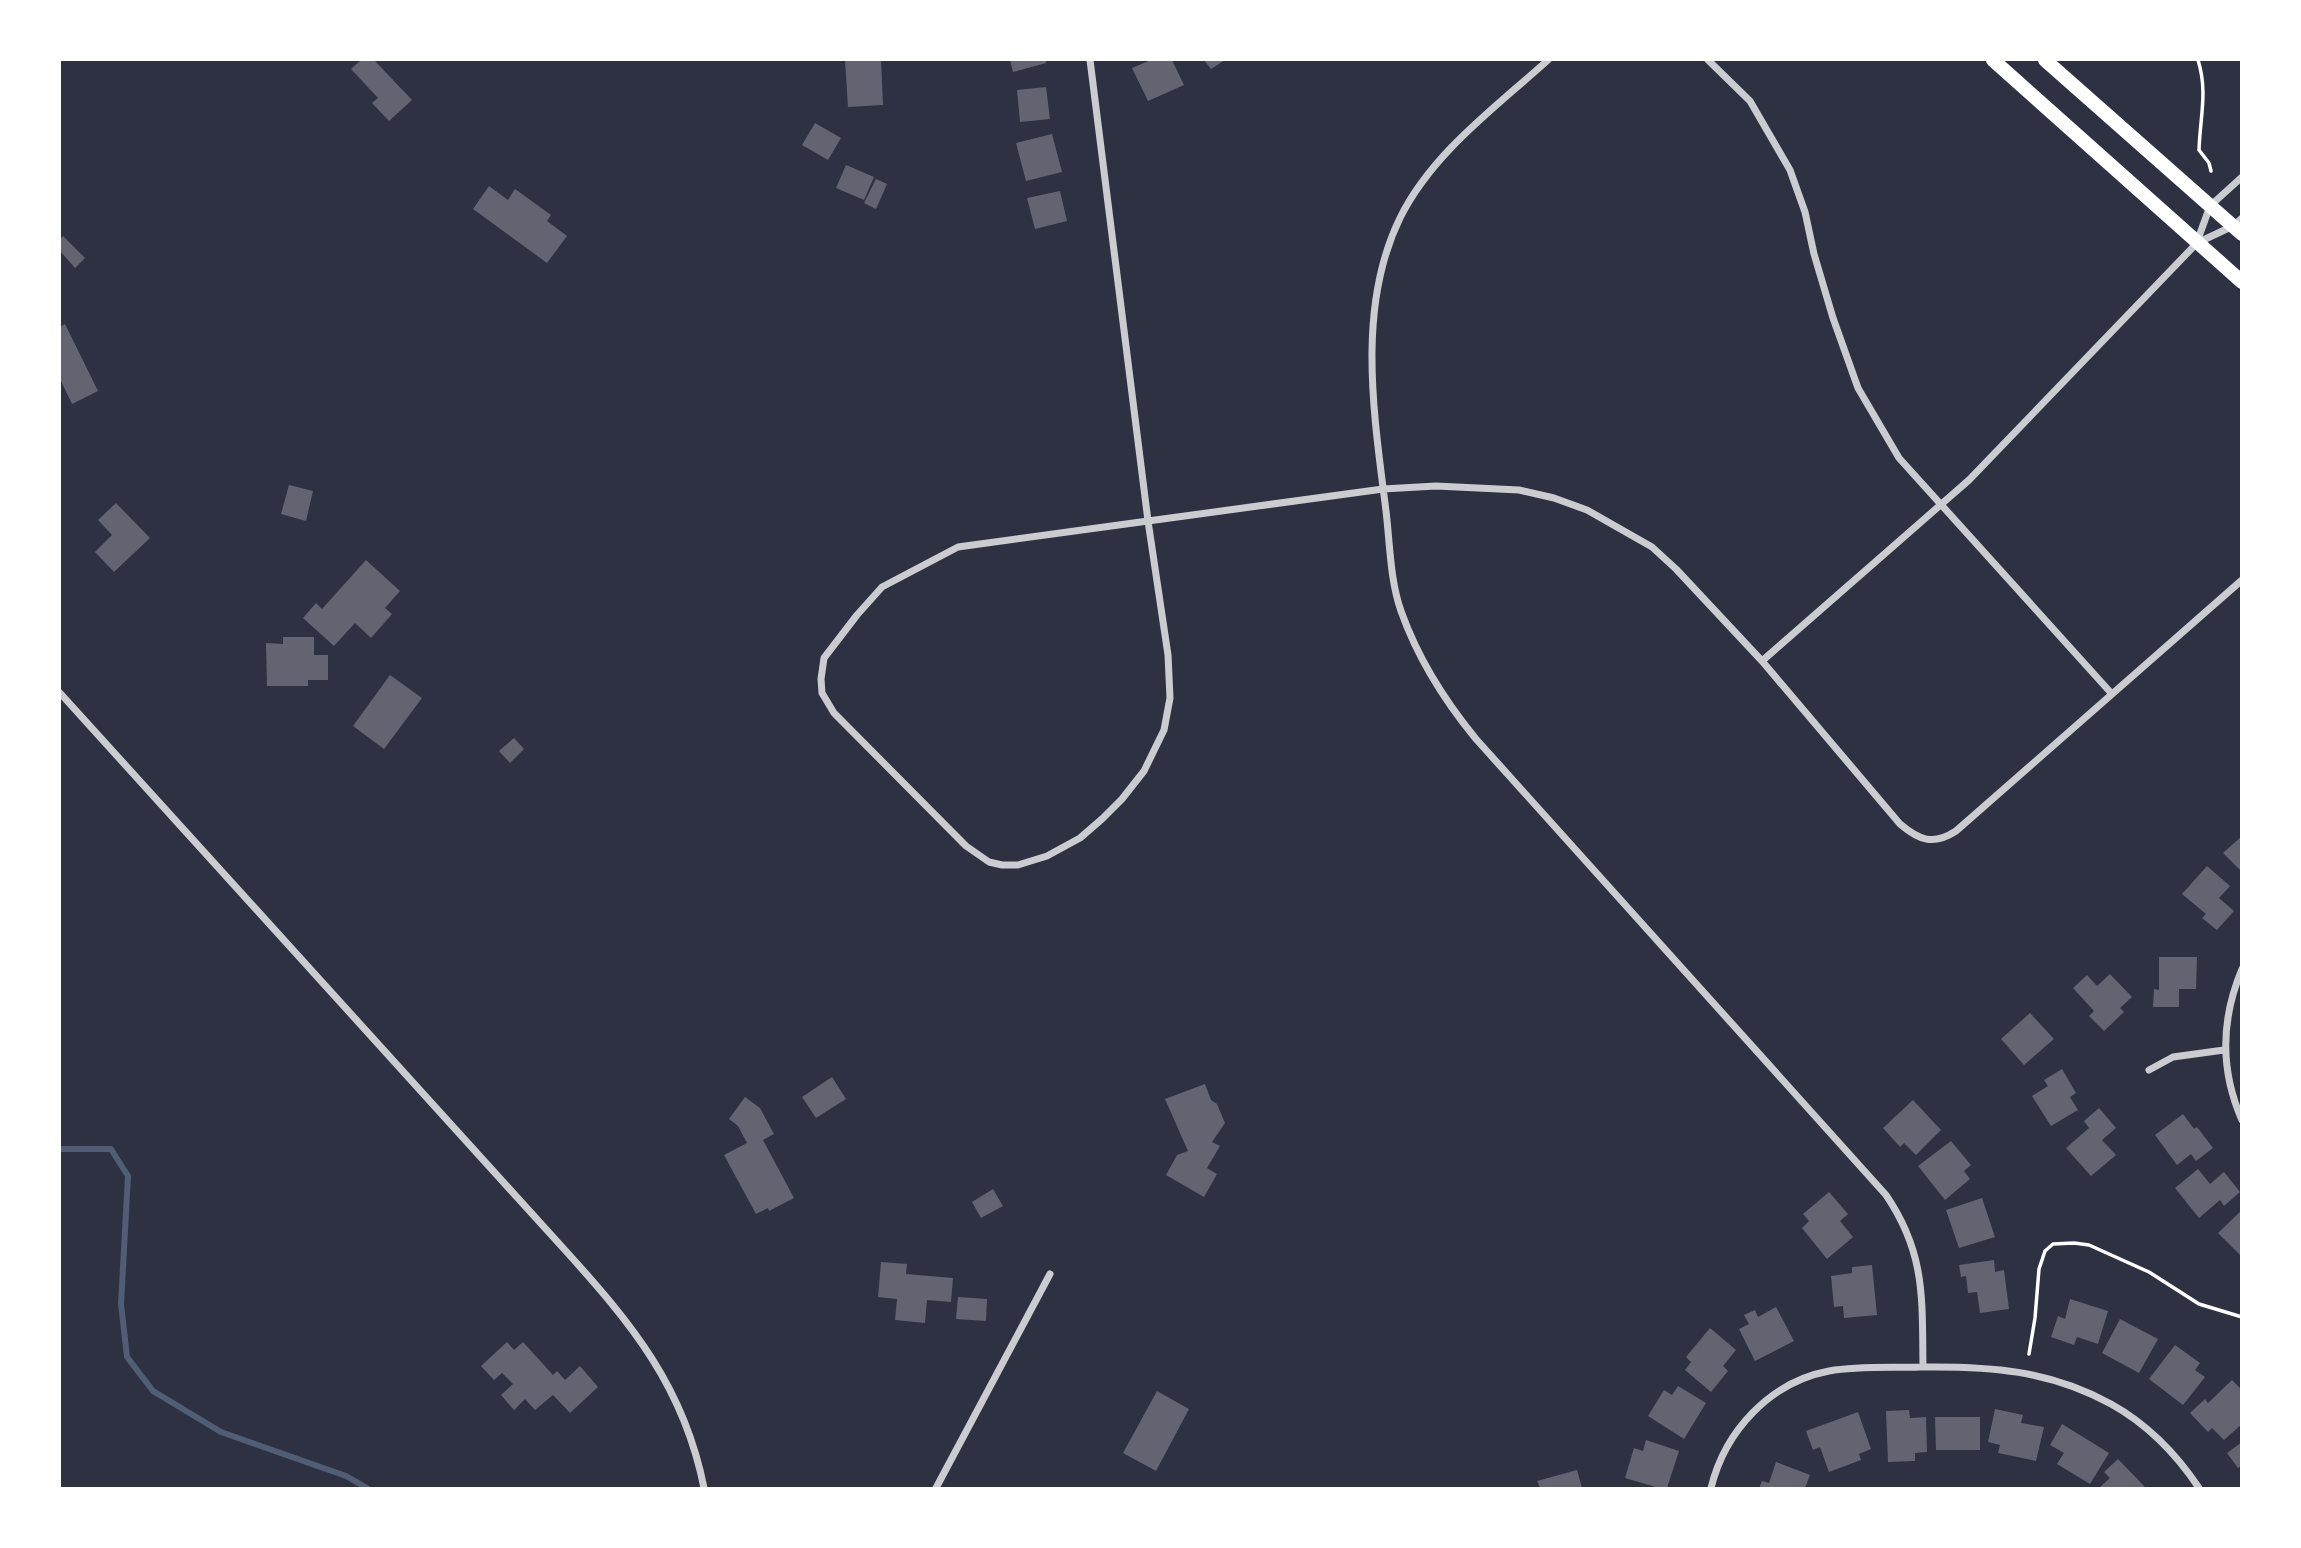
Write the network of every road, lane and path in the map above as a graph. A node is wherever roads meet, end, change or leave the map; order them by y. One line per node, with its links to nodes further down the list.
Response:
1 (1090, 60): 15 (street)
2 (1548, 60): 13 (street)
3 (1708, 60): 14 (street)
4 (1993, 60): 11 (main road)
5 (2045, 60): 9 (main road)
6 (2198, 60): 7 (path)
7 (2211, 171)
8 (2242, 177): 9 (street)
9 (2210, 206): 10 (main road); 11 (street)
10 (2239, 226): 11 (street)
11 (2197, 243): 12 (main road); 14 (street)
12 (2242, 282)
13 (1383, 489): 15 (street); 17 (street); 27 (street)
14 (1942, 505): 17 (street); 19 (street)
15 (1148, 521): 15 (street)
16 (2242, 580): 19 (street)
17 (1762, 661): 19 (street)
18 (60, 693): 28 (street)
19 (2112, 694)
20 (2242, 969): 21 (street)
21 (2224, 1050): 22 (street); 23 (street)
22 (2149, 1070)
23 (2242, 1120)
24 (1050, 1274): 29 (street)
25 (2242, 1317): 26 (path)
26 (2029, 1354)
27 (1923, 1367): 30 (street); 31 (street)
28 (704, 1489)
29 (936, 1489)
30 (1711, 1489)
31 (2199, 1489)

